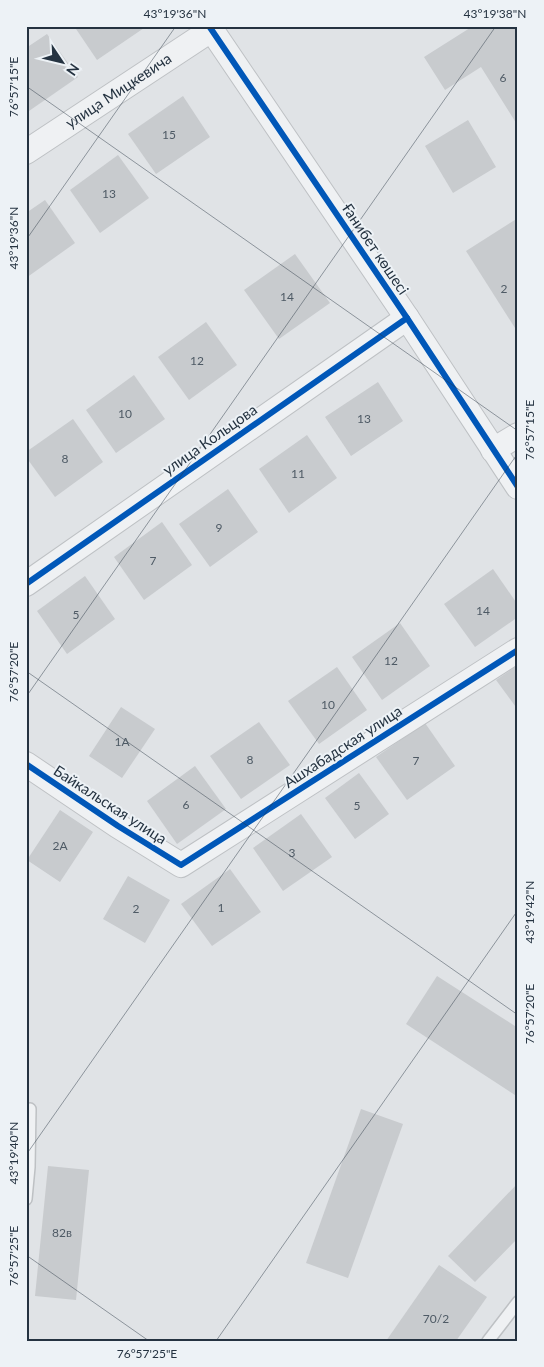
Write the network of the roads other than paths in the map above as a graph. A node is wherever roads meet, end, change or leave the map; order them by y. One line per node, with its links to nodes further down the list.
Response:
1 (210, 28): 2 (street, улица Мицкевича); 3 (street, Ғанибет көшесі)
2 (26, 152)
3 (407, 318): 5 (street, Ғанибет көшесі); 7 (street, улица Кольцова)
4 (518, 436): 5 (street)
5 (493, 450): 6 (street, Ғанибет көшесі)
6 (518, 487)
7 (26, 584)
8 (518, 650): 10 (street, Ашхабадская улица)
9 (26, 764): 10 (street, Байкальская улица)
10 (181, 866)
11 (30, 1109): 12 (lane)
12 (26, 1199)
13 (518, 1302): 14 (lane)
14 (488, 1341)

